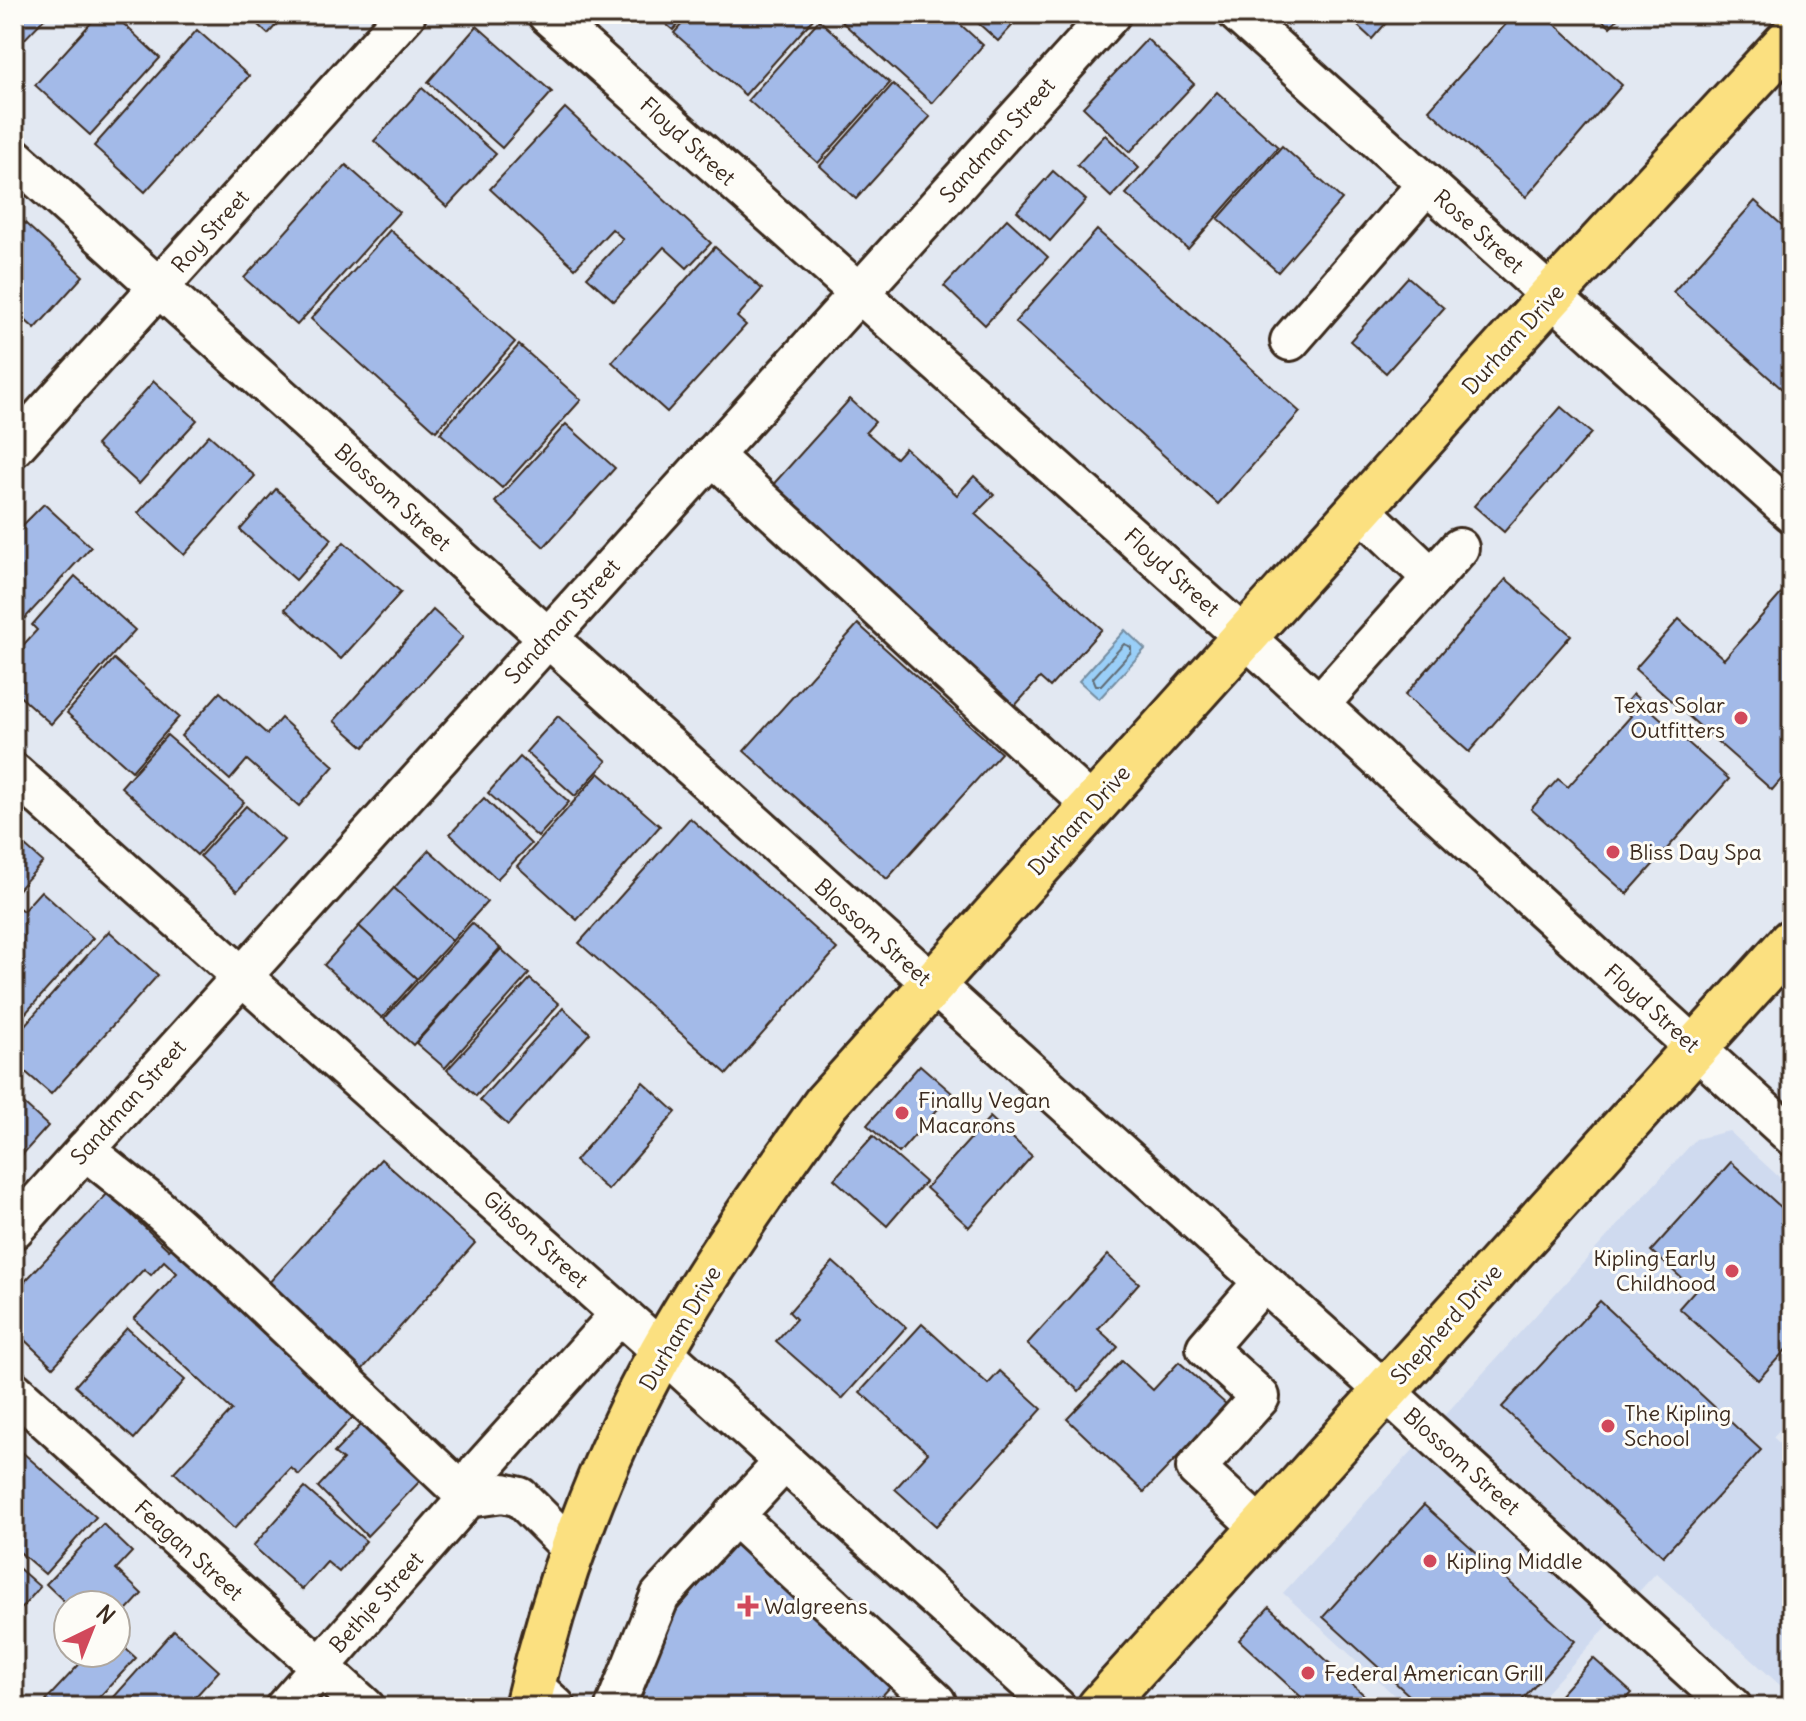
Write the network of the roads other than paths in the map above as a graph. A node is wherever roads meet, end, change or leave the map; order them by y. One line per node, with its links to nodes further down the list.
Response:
1 (406, 14): 8 (street, Roy Street)
2 (547, 14): 9 (street, Floyd Street)
3 (1111, 14): 9 (street, Sandman Street)
4 (1238, 14): 7 (street, Rose Street)
5 (1792, 37): 10 (main road, Durham Drive)
6 (14, 157): 8 (street, Blossom Street)
7 (1427, 184): 10 (street, Rose Street); 11 (street)
8 (160, 286): 12 (street, Roy Street); 18 (street, Blossom Street)
9 (858, 293): 13 (street, Sandman Street); 19 (street, Floyd Street)
10 (1551, 296): 14 (main road, Durham Drive); 15 (street, Rose Street)
11 (1290, 341)
12 (14, 447)
13 (712, 455): 18 (street, Sandman Street); 22 (street)
14 (1360, 509): 17 (street); 19 (main road, Durham Drive)
15 (1792, 513)
16 (1459, 548): 17 (street)
17 (1432, 578): 20 (street)
18 (548, 637): 24 (street, Sandman Street); 25 (street, Blossom Street)
19 (1245, 637): 20 (street, Floyd Street); 22 (main road, Durham Drive)
20 (1319, 705): 26 (street, Floyd Street)
21 (14, 773): 24 (street, Gibson Street)
22 (1092, 805): 25 (main road, Durham Drive)
23 (1788, 953): 26 (main road, Shepherd Drive)
24 (241, 977): 28 (street, Sandman Street); 31 (street, Gibson Street)
25 (931, 984): 30 (street, Blossom Street); 32 (main road, Durham Drive)
26 (1696, 1047): 27 (street, Floyd Street); 34 (main road, Shepherd Drive)
27 (1792, 1136)
28 (85, 1150): 29 (street, Sandman Street); 36 (street)
29 (14, 1229)
30 (1263, 1282): 34 (street, Blossom Street); 38 (street)
31 (620, 1314): 32 (street, Gibson Street); 36 (street, Bethje Street)
32 (662, 1351): 35 (street, Gibson Street); 39 (main road, Durham Drive)
33 (14, 1391): 40 (street, Feagan Street)
34 (1385, 1391): 38 (main road, Shepherd Drive); 48 (street, Blossom Street)
35 (784, 1462): 37 (street); 46 (street, Gibson Street)
36 (468, 1498): 39 (street); 40 (street, Bethje Street)
37 (734, 1515): 42 (street); 45 (street)
38 (1262, 1529): 47 (main road, Shepherd Drive)
39 (572, 1549): 41 (main road, Durham Drive)
40 (318, 1667): 43 (street, Bethje Street); 44 (street, Feagan Street)
41 (538, 1700)
42 (934, 1704)
43 (285, 1707)
44 (365, 1707)
45 (615, 1707)
46 (1056, 1707)
47 (1100, 1707)
48 (1732, 1707)

